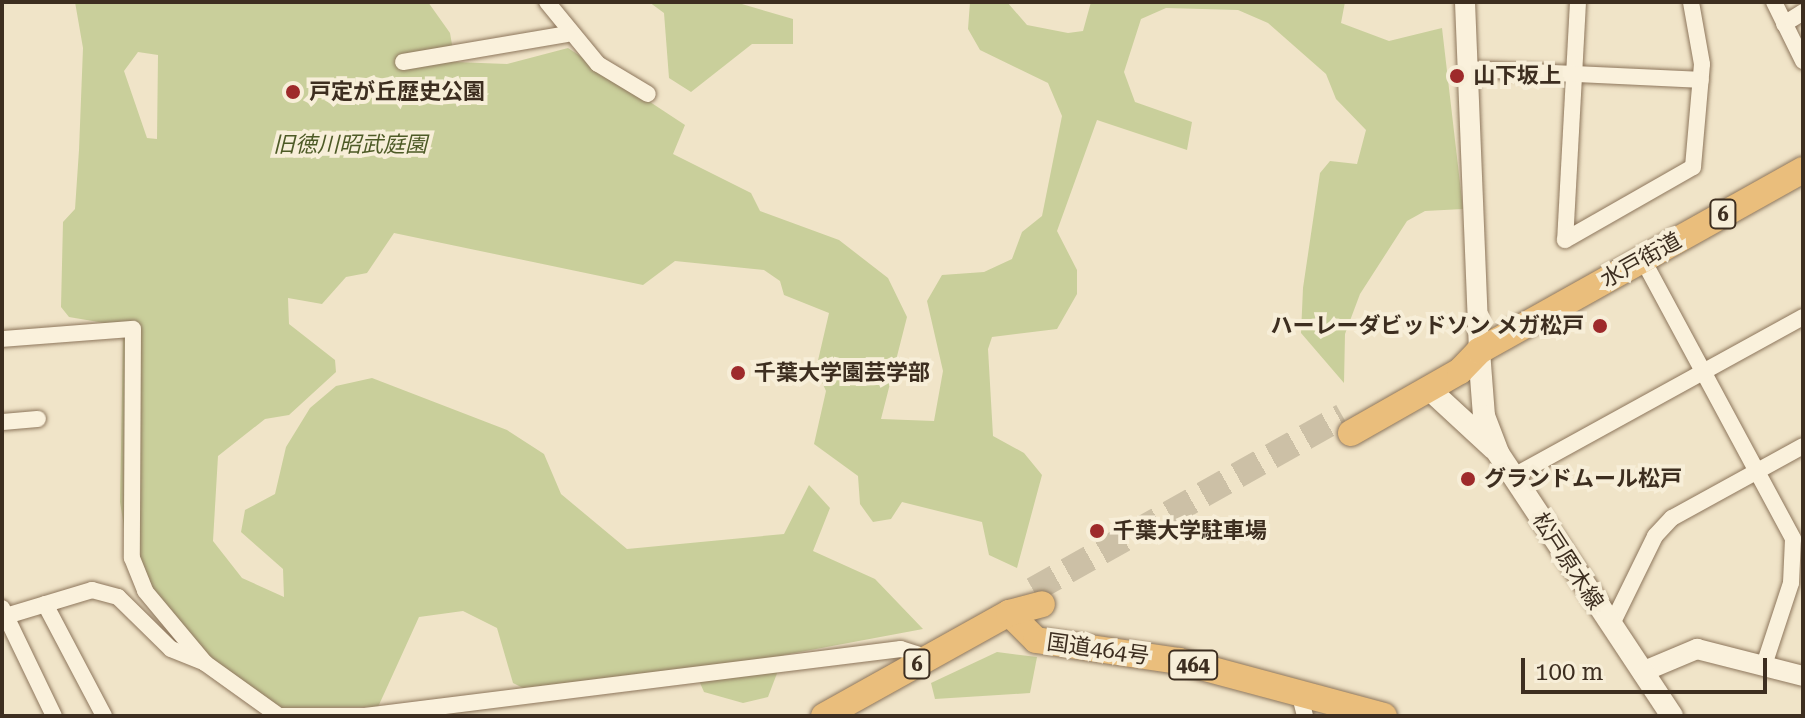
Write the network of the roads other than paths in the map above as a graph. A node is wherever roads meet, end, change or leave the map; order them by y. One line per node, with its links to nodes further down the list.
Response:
1 (547, 2): 8 (street)
2 (1465, 2): 11 (street)
3 (1578, 2): 12 (street)
4 (1691, 2): 13 (street)
5 (1774, 2): 7 (street)
6 (1803, 12): 7 (street)
7 (1784, 24): 9 (street)
8 (567, 34): 10 (street); 14 (street)
9 (1803, 61)
10 (403, 62)
11 (1469, 69): 12 (street); 19 (street)
12 (1574, 72): 13 (street); 13 (street)
13 (1701, 80)
14 (648, 94)
15 (1803, 170): 16 (highway, 水戸街道 / 6)
16 (1642, 258): 19 (highway, 水戸街道 / 6); 20 (street)
17 (1803, 317): 20 (street)
18 (2, 339): 34 (street)
19 (1479, 351): 21 (highway, 水戸街道 / 6); 21 (highway, 水戸街道 / 6); 25 (main road, 松戸原木線)
20 (1705, 373): 26 (street); 27 (street)
21 (1429, 389): 25 (main road)
22 (38, 419): 23 (street)
23 (2, 422)
24 (1803, 446): 26 (street)
25 (1498, 453): 27 (main road, 松戸原木線)
26 (1760, 469): 32 (street); 35 (street)
27 (1512, 477): 32 (main road, 松戸原木線)
28 (1038, 597): 31 (highway, 6)
29 (45, 604): 30 (street); 34 (street); 40 (street)
30 (4, 612): 39 (street)
31 (1009, 613): 33 (highway, 6); 38 (highway, 国道464号 / 464)
32 (1611, 626): 36 (main road, 松戸原木線)
33 (928, 658): 41 (street); 42 (highway, 6)
34 (205, 663): 41 (street)
35 (1764, 665): 36 (street); 37 (street)
36 (1642, 672): 44 (main road, 松戸原木線)
37 (1803, 676)
38 (1302, 706): 43 (highway, 国道464号 / 464)
39 (54, 716)
40 (104, 716)
41 (279, 716)
42 (824, 716)
43 (1384, 716)
44 (1672, 716)

